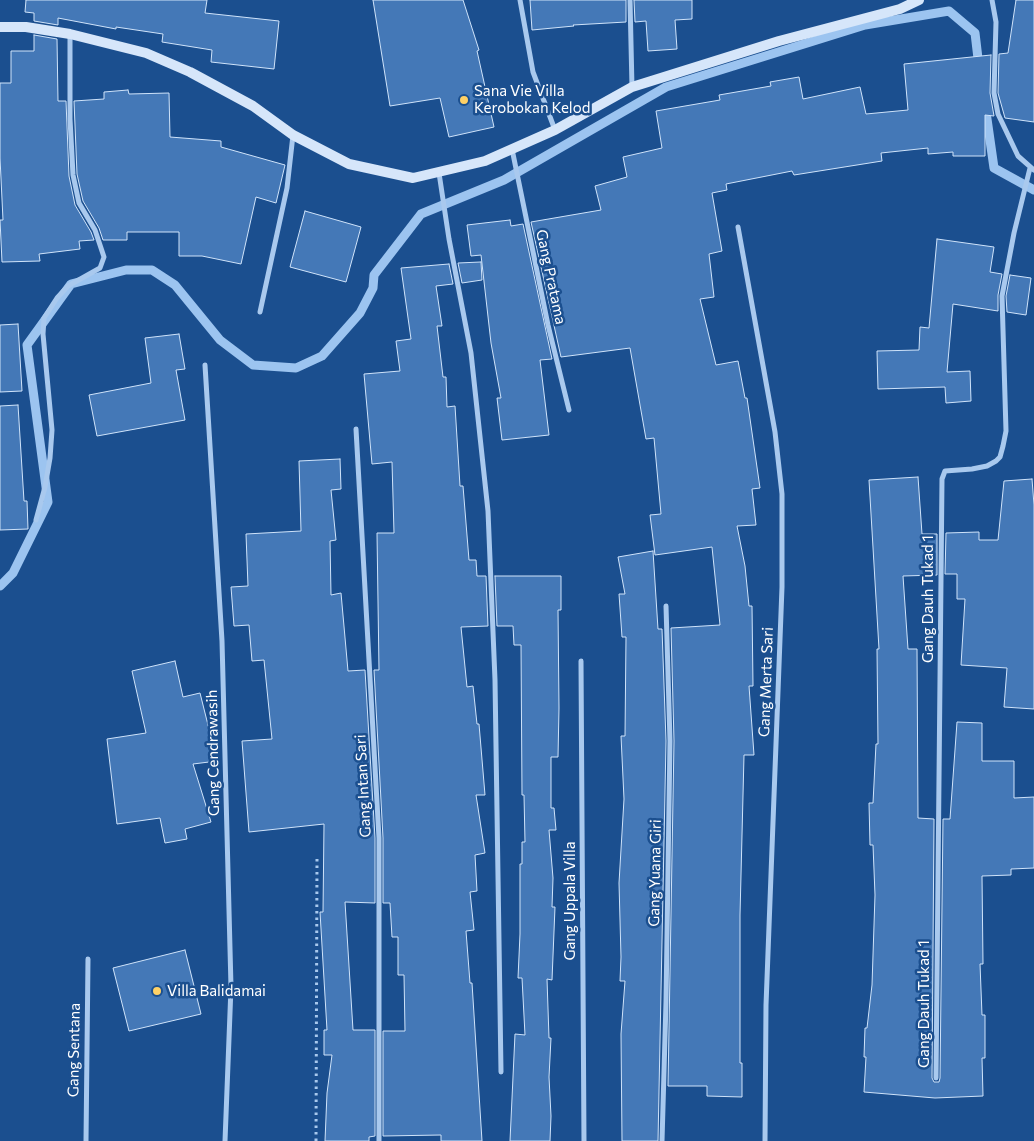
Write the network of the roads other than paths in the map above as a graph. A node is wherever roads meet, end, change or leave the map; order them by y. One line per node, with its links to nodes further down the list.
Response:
1 (520, 0): 8 (street)
2 (630, 0): 7 (street)
3 (919, 0): 7 (street)
4 (992, 0): 11 (street)
5 (0, 27): 6 (street)
6 (70, 34): 9 (street); 18 (street)
7 (632, 87): 8 (street)
8 (555, 130): 10 (street)
9 (293, 135): 12 (street); 14 (street)
10 (512, 149): 12 (street); 16 (street, Gang Pratama)
11 (1032, 169): 23 (street, Gang Dauh Tukad 1)
12 (440, 173): 22 (street)
13 (738, 227): 29 (street, Gang Merta Sari)
14 (260, 312)
15 (205, 365): 25 (street, Gang Cendrawasih)
16 (569, 410)
17 (356, 429): 26 (street, Gang Intan Sari)
18 (36, 520)
19 (666, 606): 28 (street, Gang Yuana Giri)
20 (581, 661): 27 (street, Gang Uppala Villa)
21 (88, 959): 24 (street, Gang Sentana)
22 (501, 1072)
23 (936, 1078)
24 (86, 1141)
25 (225, 1141)
26 (379, 1141)
27 (584, 1141)
28 (662, 1141)
29 (765, 1141)

